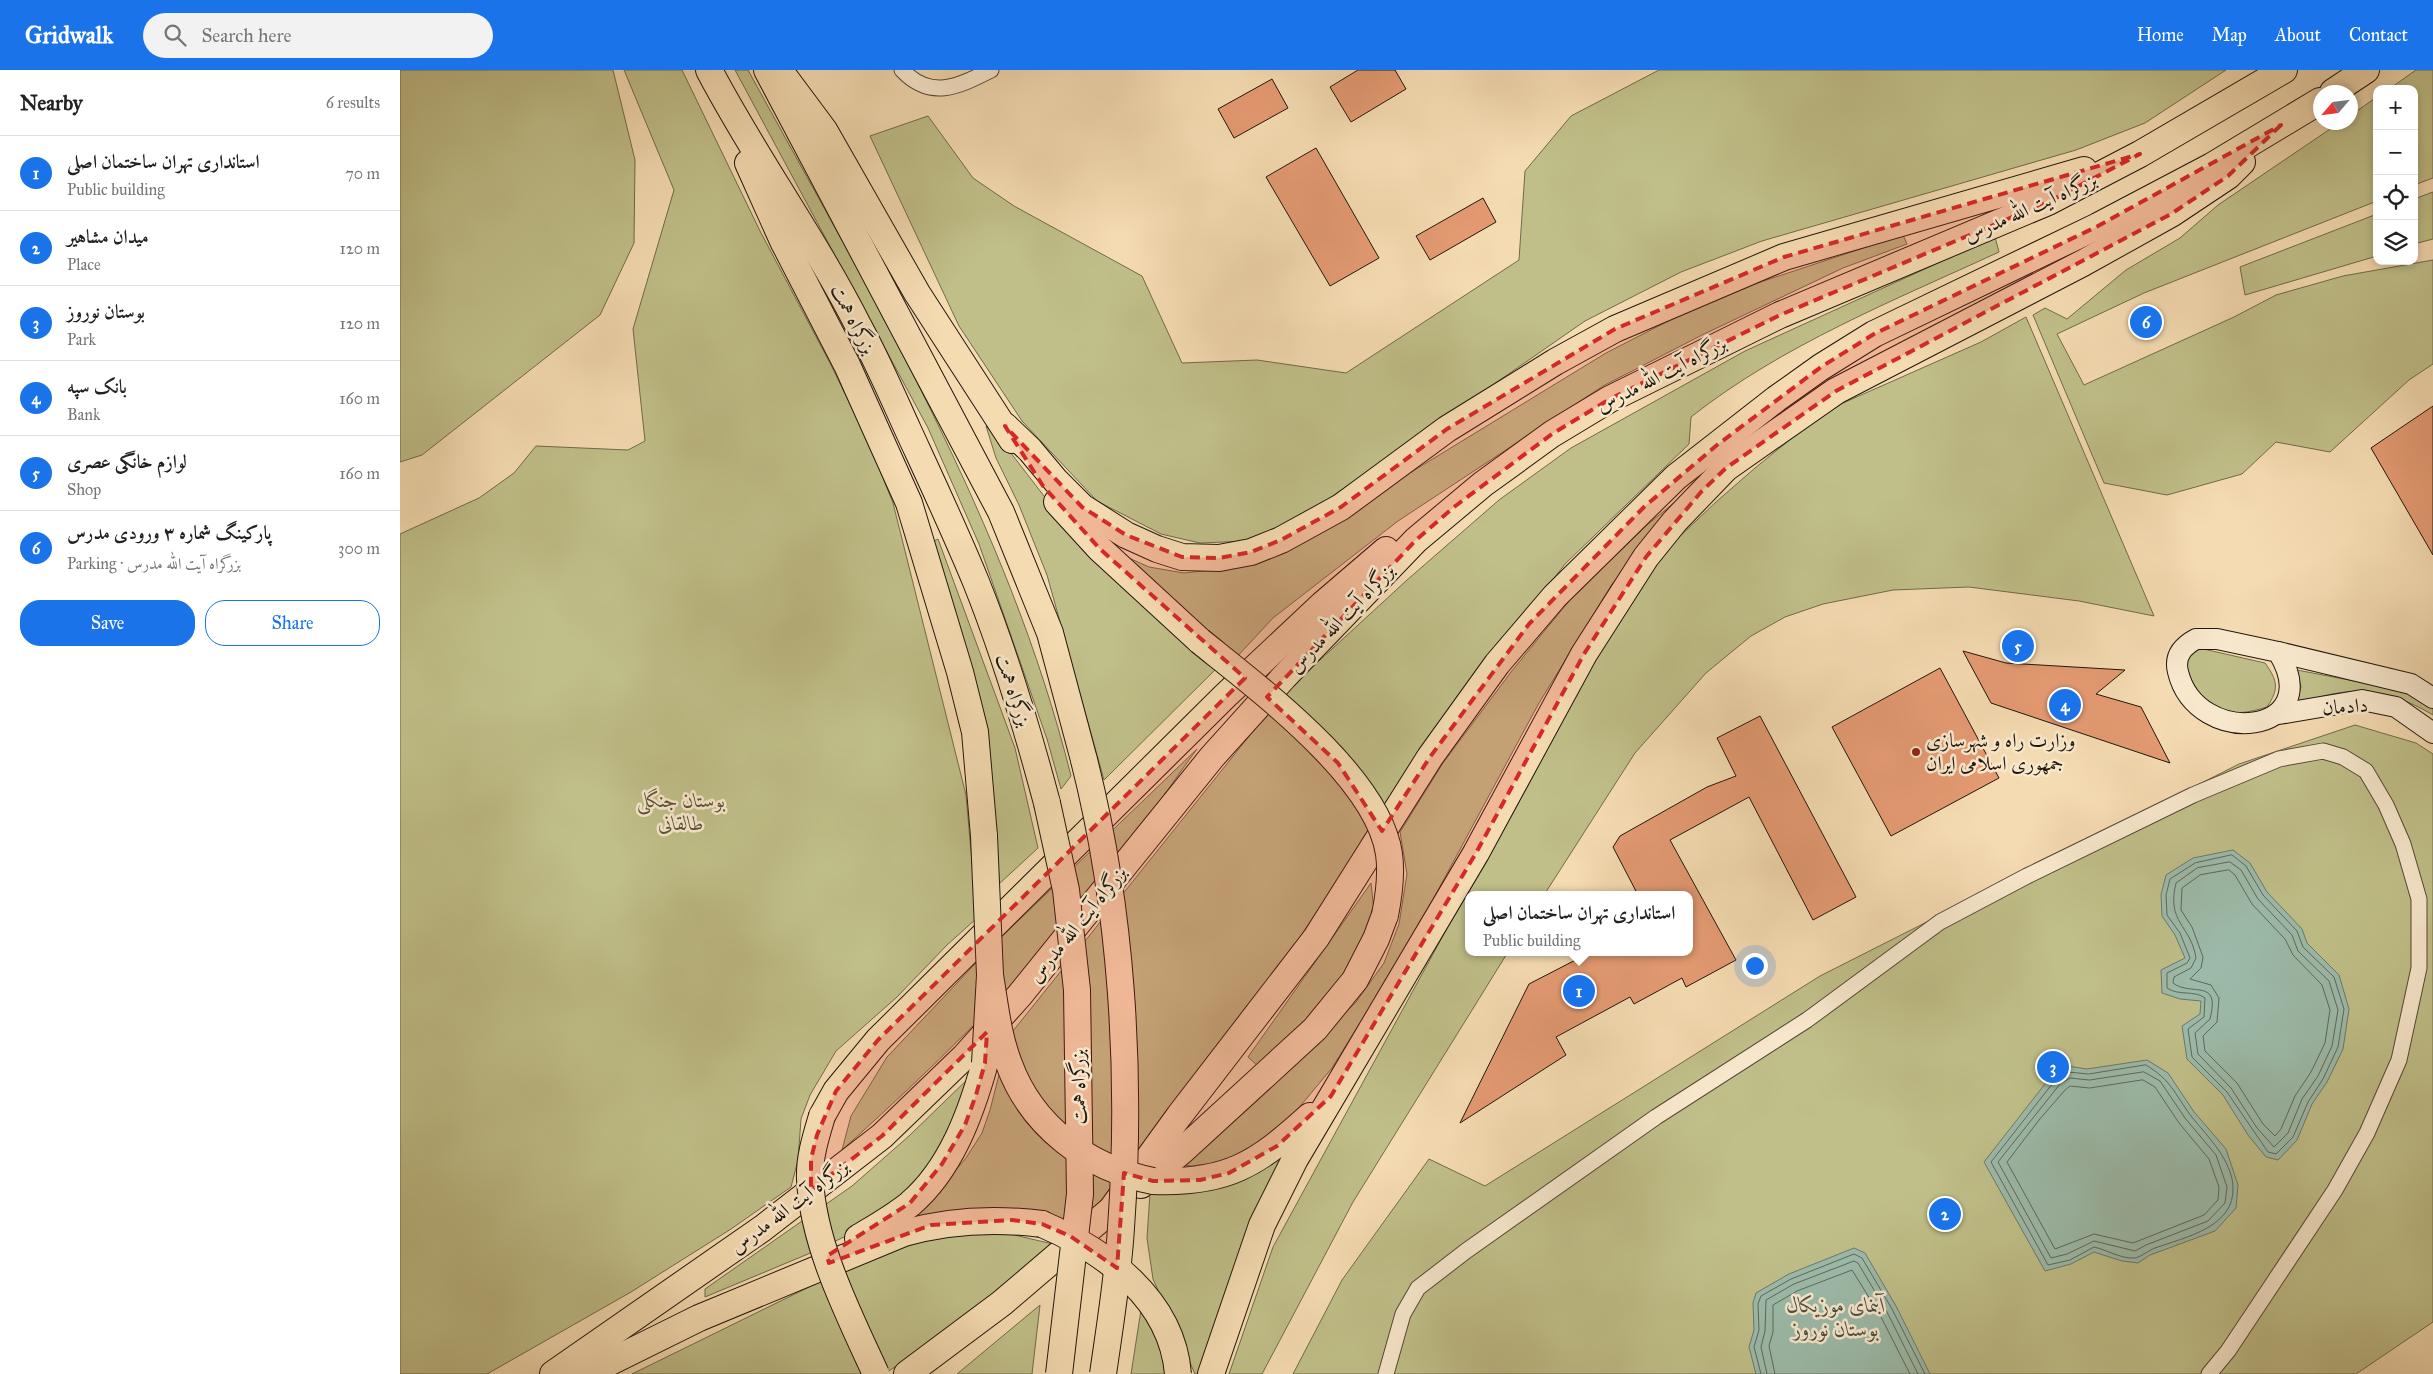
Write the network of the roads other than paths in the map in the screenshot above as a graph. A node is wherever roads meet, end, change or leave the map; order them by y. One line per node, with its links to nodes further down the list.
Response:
1 (709, 70): 12 (highway, بزرگراه همت)
2 (766, 70): 30 (highway, بزرگراه همت, bridge)
3 (780, 70): 15 (highway)
4 (902, 70): 5 (street)
5 (991, 70)
6 (2251, 70): 11 (highway)
7 (2284, 70): 11 (highway, بزرگراه آیت الله مدرس)
8 (2366, 70): 9 (highway)
9 (2344, 85)
10 (2313, 104): 13 (highway)
11 (2211, 112): 14 (highway, بزرگراه آیت الله مدرس)
12 (733, 114): 21 (highway, bridge); 29 (highway, بزرگراه همت, bridge)
13 (2281, 125): 22 (highway); 23 (highway)
14 (2140, 154): 15 (highway); 16 (highway, بزرگراه آیت الله مدرس)
15 (1005, 426): 23 (highway, bridge)
16 (1454, 507): 25 (highway, بزرگراه آیت الله مدرس); 27 (highway, bridge)
17 (2278, 652): 18 (street, دادمان); 19 (street); 19 (street)
18 (2433, 698)
19 (2279, 714): 20 (street, دادمان)
20 (2433, 733)
21 (990, 975): 22 (highway, bridge); 24 (highway, bridge)
22 (1331, 1096): 32 (highway)
23 (1112, 1210): 28 (highway)
24 (764, 1290): 26 (highway); 31 (highway, bridge)
25 (553, 1374)
26 (586, 1374)
27 (876, 1374)
28 (907, 1374)
29 (1059, 1374)
30 (1103, 1374)
31 (1178, 1374)
32 (1211, 1374)
33 (1386, 1374): 34 (street)
34 (2209, 1374)

